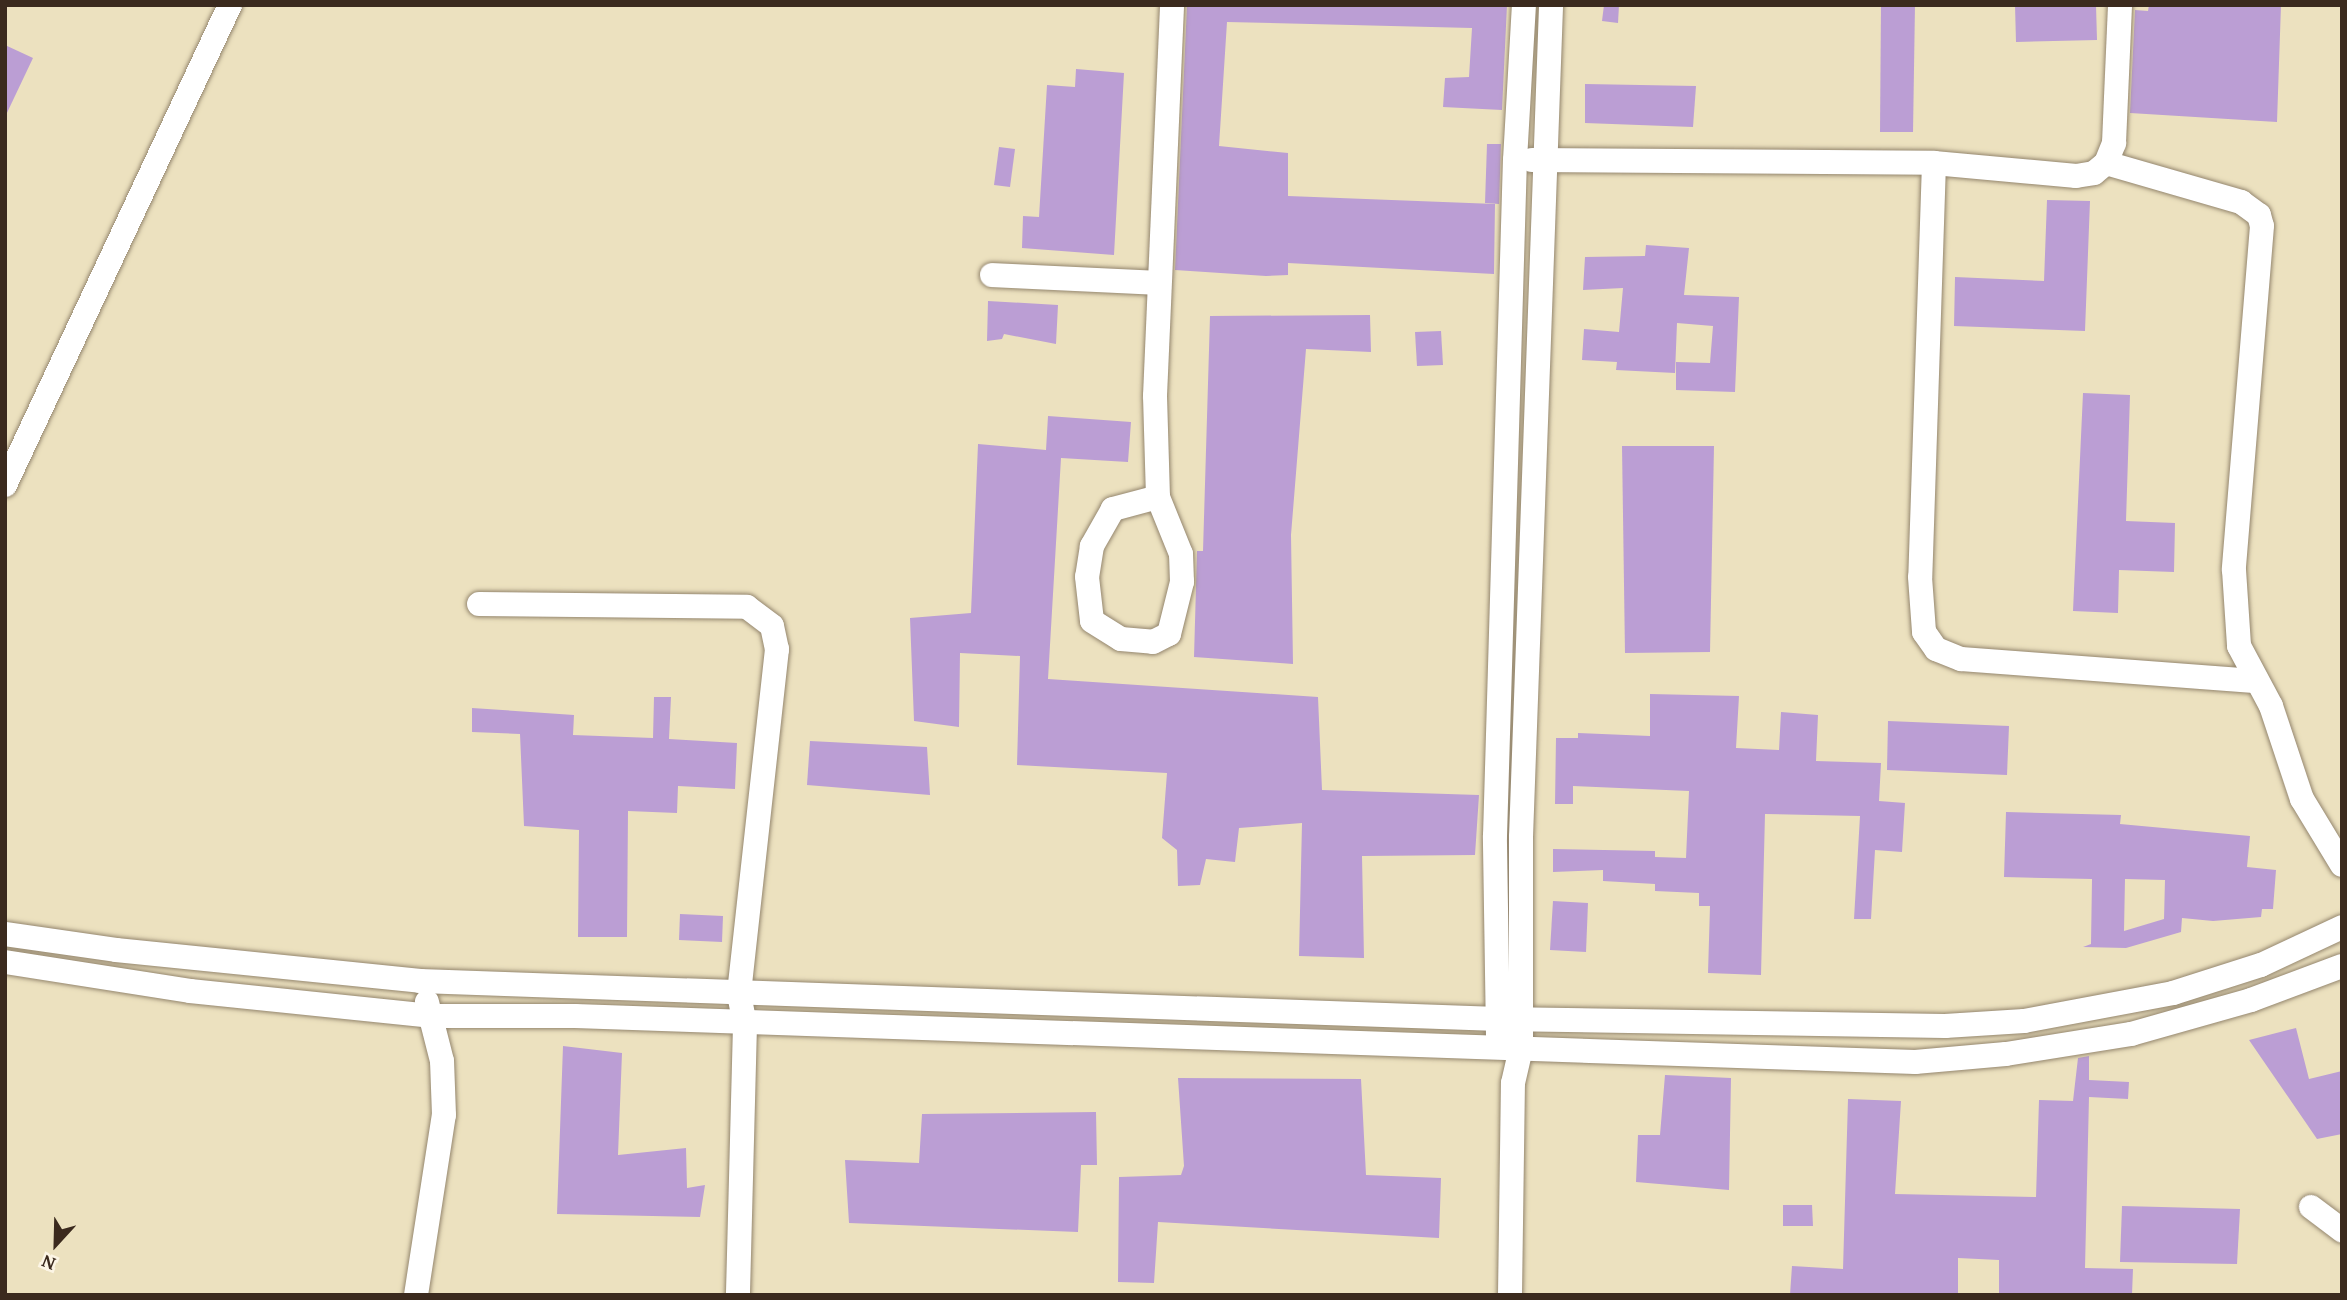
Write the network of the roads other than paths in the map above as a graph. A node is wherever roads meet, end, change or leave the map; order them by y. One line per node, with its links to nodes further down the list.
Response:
1 (230, 5): 12 (street)
2 (1172, 5): 11 (street)
3 (1524, 5): 7 (street)
4 (1551, 5): 6 (street)
5 (2120, 5): 9 (street)
6 (1547, 159): 7 (street); 8 (street); 13 (street)
7 (1515, 160): 14 (street)
8 (1934, 163): 9 (street); 17 (street)
9 (2106, 163): 17 (street)
10 (992, 275): 11 (street)
11 (1159, 283): 15 (street)
12 (5, 485)
13 (1532, 486): 14 (street); 19 (street)
14 (1507, 489): 18 (street)
15 (1158, 497): 15 (street)
16 (479, 604): 28 (street)
17 (2254, 681): 22 (street)
18 (1501, 694): 19 (street); 20 (street)
19 (1529, 697): 21 (street)
20 (1495, 836): 21 (street); 30 (street)
21 (1521, 838): 30 (street)
22 (2342, 865)
23 (2342, 927): 30 (street)
24 (5, 934): 27 (street)
25 (5, 962): 29 (street)
26 (2342, 966): 32 (street)
27 (420, 981): 28 (street); 29 (street)
28 (739, 994): 30 (street); 31 (street)
29 (431, 1016): 31 (street); 35 (street)
30 (1510, 1019): 32 (street)
31 (745, 1025): 32 (street); 36 (street)
32 (1510, 1047): 37 (street)
33 (2311, 1207): 34 (street)
34 (2342, 1230)
35 (416, 1295)
36 (738, 1295)
37 (1510, 1295)

